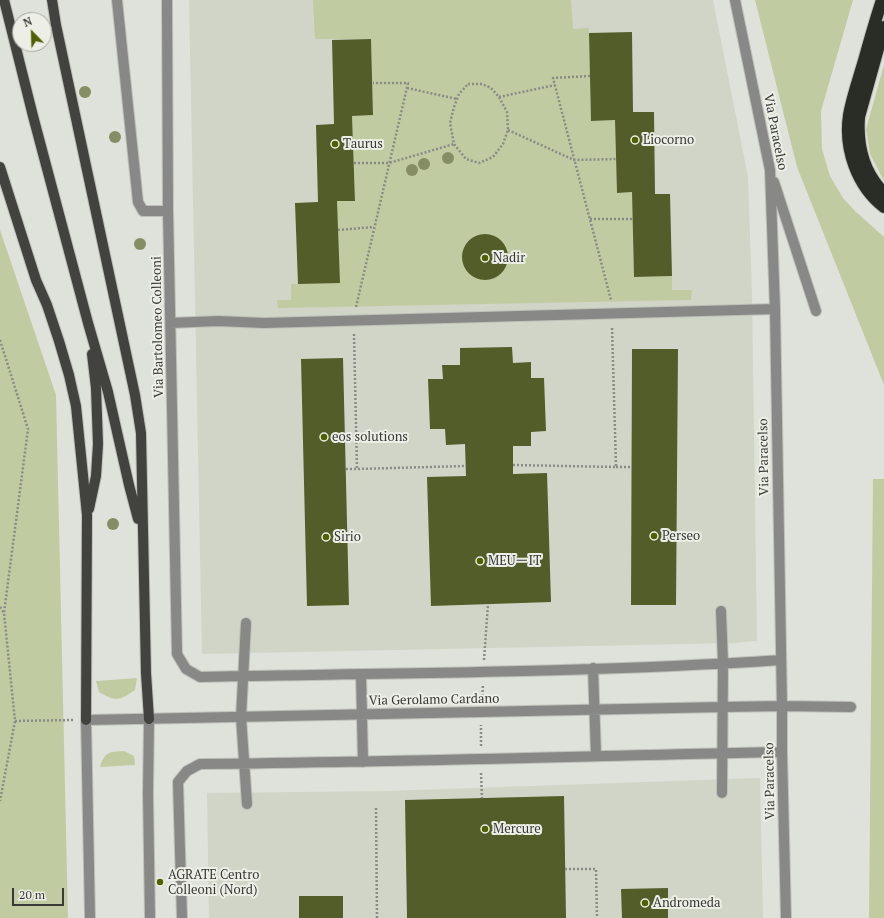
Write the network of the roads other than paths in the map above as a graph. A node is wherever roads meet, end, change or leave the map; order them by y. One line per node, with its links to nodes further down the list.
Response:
1 (4, 0): 15 (main road)
2 (52, 0): 18 (main road)
3 (117, 0): 12 (street)
4 (167, 0): 12 (street, Via Bartolomeo Colleoni)
5 (735, 0): 9 (street, Via Paracelso)
6 (882, 0): 11 (highway)
7 (884, 27): 10 (highway)
8 (0, 167): 17 (main road)
9 (770, 170): 13 (street, Via Paracelso); 14 (street)
10 (884, 193)
11 (884, 207)
12 (168, 211): 16 (street, Via Bartolomeo Colleoni)
13 (775, 309): 16 (street); 21 (street, Via Paracelso)
14 (816, 311)
15 (88, 323): 17 (main road); 18 (main road)
16 (171, 323): 25 (street, Via Bartolomeo Colleoni)
17 (87, 514): 33 (main road)
18 (143, 534): 32 (main road)
19 (721, 611): 22 (street)
20 (246, 623): 25 (street)
21 (781, 660): 22 (street); 26 (street, Via Paracelso)
22 (723, 663): 23 (street); 27 (street)
23 (593, 668): 24 (street); 29 (street)
24 (361, 674): 25 (street); 30 (street)
25 (243, 676): 31 (street)
26 (782, 706): 27 (street, Via Gerolamo Cardano); 28 (street, Via Gerolamo Cardano); 34 (street, Via Paracelso)
27 (723, 707): 29 (street, Via Gerolamo Cardano); 35 (street)
28 (852, 707)
29 (594, 710): 30 (street, Via Gerolamo Cardano); 36 (street)
30 (362, 715): 31 (street, Via Gerolamo Cardano); 37 (street)
31 (241, 717): 32 (street, Via Gerolamo Cardano); 38 (street)
32 (149, 718): 33 (street, Via Gerolamo Cardano); 42 (street)
33 (86, 720): 41 (street)
34 (782, 752): 35 (street); 44 (street, Via Paracelso)
35 (723, 753): 36 (street); 39 (street)
36 (596, 755): 37 (street)
37 (363, 762): 38 (street)
38 (244, 764): 40 (street); 43 (street)
39 (722, 793)
40 (247, 804)
41 (90, 918)
42 (150, 918)
43 (182, 918)
44 (786, 918)

